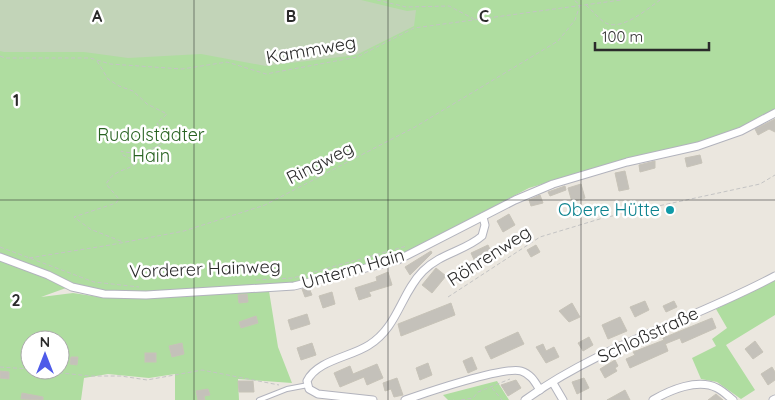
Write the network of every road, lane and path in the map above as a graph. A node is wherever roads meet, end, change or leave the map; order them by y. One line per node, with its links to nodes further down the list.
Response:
1 (376, 0): 9 (path)
2 (574, 0): 8 (path)
3 (617, 0): 6 (path)
4 (621, 0): 6 (path, Kammweg)
5 (660, 0): 7 (path)
6 (613, 1): 7 (path, Kammweg)
7 (585, 5): 8 (path, Kammweg)
8 (580, 6): 9 (path, Kammweg); 15 (path, Ringweg)
9 (476, 19): 11 (path, Kammweg)
10 (0, 56): 11 (path, Kammweg)
11 (97, 60): 15 (path)
12 (775, 113): 14 (street, Unterm Hain)
13 (775, 175): 23 (path, Röhrenweg)
14 (483, 217): 18 (street, Unterm Hain); 29 (street)
15 (124, 242): 19 (path, Ringweg)
16 (410, 246): 21 (path, Vorderer Hainweg)
17 (0, 247): 19 (path, Vorderer Hainweg)
18 (0, 257)
19 (28, 258): 22 (path, Vorderer Hainweg)
20 (775, 276): 28 (street, Schloßstraße)
21 (253, 280)
22 (145, 287)
23 (448, 297)
24 (0, 367): 25 (path)
25 (20, 368)
26 (70, 374): 30 (path)
27 (517, 376): 31 (path)
28 (553, 383): 32 (street, Schloßstraße); 39 (street)
29 (308, 385): 33 (lane); 34 (street)
30 (282, 386)
31 (491, 387): 36 (path); 37 (path)
32 (540, 390): 35 (street); 38 (street, Schloßstraße)
33 (259, 400)
34 (373, 400)
35 (405, 400)
36 (461, 400)
37 (502, 400)
38 (525, 400)
39 (563, 400)
40 (653, 400): 41 (street)
41 (733, 400)

